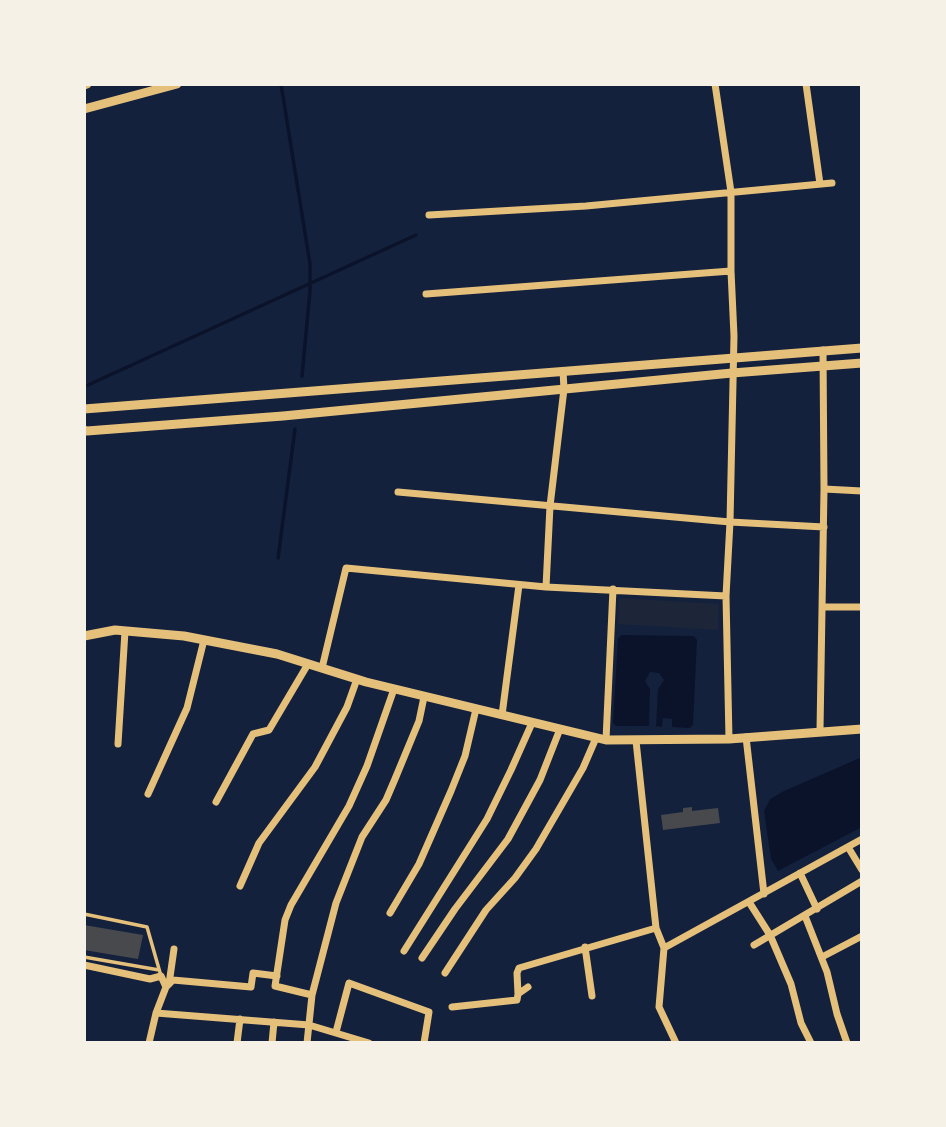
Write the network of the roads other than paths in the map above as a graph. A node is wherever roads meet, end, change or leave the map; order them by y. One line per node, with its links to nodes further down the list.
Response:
1 (177, 84): 4 (street)
2 (715, 84): 7 (street)
3 (806, 84): 6 (street)
4 (84, 109)
5 (832, 183): 6 (street)
6 (820, 184): 7 (street)
7 (731, 192): 8 (street); 9 (street)
8 (429, 215)
9 (731, 271): 10 (street); 13 (street)
10 (426, 293)
11 (862, 348): 12 (street)
12 (823, 350): 13 (street); 15 (street)
13 (733, 356): 16 (street); 17 (street)
14 (862, 362): 15 (street)
15 (824, 365): 17 (street); 23 (street)
16 (563, 371): 18 (street); 19 (street)
17 (732, 373): 19 (street); 27 (street)
18 (416, 383): 20 (street); 21 (street)
19 (564, 389): 20 (street); 26 (street)
20 (418, 403): 22 (street)
21 (84, 408)
22 (84, 430)
23 (824, 489): 24 (street); 28 (street)
24 (862, 491)
25 (398, 492): 26 (street)
26 (550, 506): 27 (street); 30 (street)
27 (730, 522): 28 (street); 32 (street)
28 (824, 527): 33 (street)
29 (519, 585): 30 (street); 39 (street); 44 (street)
30 (546, 587): 31 (street)
31 (613, 589): 32 (street); 51 (street)
32 (726, 596): 50 (street)
33 (822, 607): 34 (street); 48 (street)
34 (862, 607)
35 (125, 631): 36 (street); 37 (street); 53 (street)
36 (84, 636)
37 (204, 640): 38 (street); 54 (street)
38 (308, 664): 39 (street); 55 (street)
39 (322, 668): 40 (street)
40 (357, 679): 41 (street); 61 (street)
41 (394, 689): 42 (street); 82 (street)
42 (424, 697): 43 (street); 86 (street)
43 (476, 709): 44 (street); 65 (street)
44 (502, 715): 45 (street)
45 (531, 723): 46 (street); 75 (street)
46 (560, 729): 51 (street); 78 (street)
47 (862, 729): 48 (street)
48 (820, 730): 49 (street)
49 (746, 737): 50 (street); 62 (street)
50 (729, 738): 52 (street)
51 (601, 739): 52 (street); 81 (street)
52 (636, 741): 68 (street)
53 (118, 744)
54 (148, 794)
55 (216, 802)
56 (862, 839): 57 (street)
57 (848, 847): 58 (street); 59 (street)
58 (862, 870)
59 (800, 873): 62 (street); 64 (street)
60 (862, 881): 64 (street)
61 (240, 886)
62 (764, 894): 63 (street)
63 (749, 902): 69 (street); 73 (street)
64 (817, 909): 67 (street)
65 (390, 913)
66 (84, 914): 80 (lane)
67 (804, 916): 69 (street); 77 (street)
68 (656, 928): 72 (street); 73 (street)
69 (771, 935): 71 (street); 101 (street)
70 (862, 936): 77 (street)
71 (754, 945)
72 (584, 947): 85 (street); 87 (street)
73 (664, 948): 100 (street)
74 (174, 949): 83 (street)
75 (404, 951)
76 (84, 957): 80 (lane)
77 (822, 957): 102 (street)
78 (422, 958)
79 (84, 965): 80 (street)
80 (160, 973): 83 (street)
81 (445, 973)
82 (277, 976): 83 (street); 86 (street)
83 (167, 986): 89 (street)
84 (528, 987): 85 (street)
85 (518, 994): 88 (street)
86 (312, 995): 92 (street)
87 (592, 996)
88 (452, 1007)
89 (156, 1013): 90 (street); 94 (street)
90 (240, 1019): 91 (street); 95 (street)
91 (274, 1022): 92 (street); 96 (street)
92 (309, 1025): 93 (street); 97 (street)
93 (336, 1032): 98 (street); 99 (street)
94 (149, 1043)
95 (237, 1043)
96 (272, 1043)
97 (307, 1043)
98 (369, 1043)
99 (424, 1043)
100 (676, 1043)
101 (811, 1043)
102 (848, 1043)

